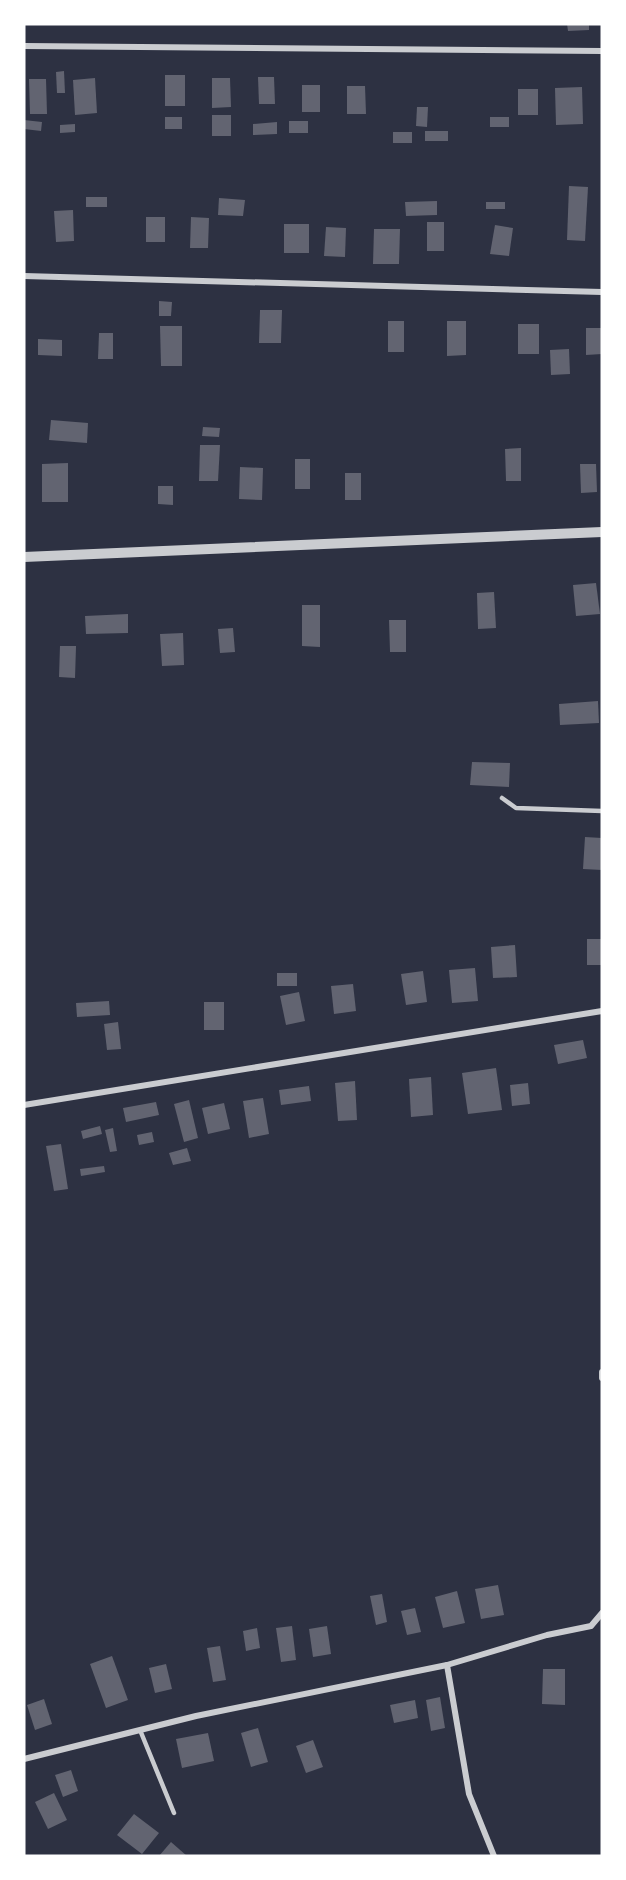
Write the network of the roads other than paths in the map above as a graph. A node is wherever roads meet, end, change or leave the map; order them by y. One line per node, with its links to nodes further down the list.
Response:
1 (24, 46): 2 (street)
2 (602, 51)
3 (24, 276): 4 (street)
4 (602, 292)
5 (602, 532): 6 (street)
6 (24, 557)
7 (502, 798): 8 (lane)
8 (602, 811)
9 (602, 1011): 10 (street)
10 (24, 1105)
11 (602, 1372): 12 (street)
12 (602, 1378)
13 (602, 1613): 14 (street)
14 (447, 1665): 15 (street); 18 (street)
15 (140, 1730): 16 (street); 17 (lane)
16 (24, 1759)
17 (174, 1813)
18 (494, 1856)

